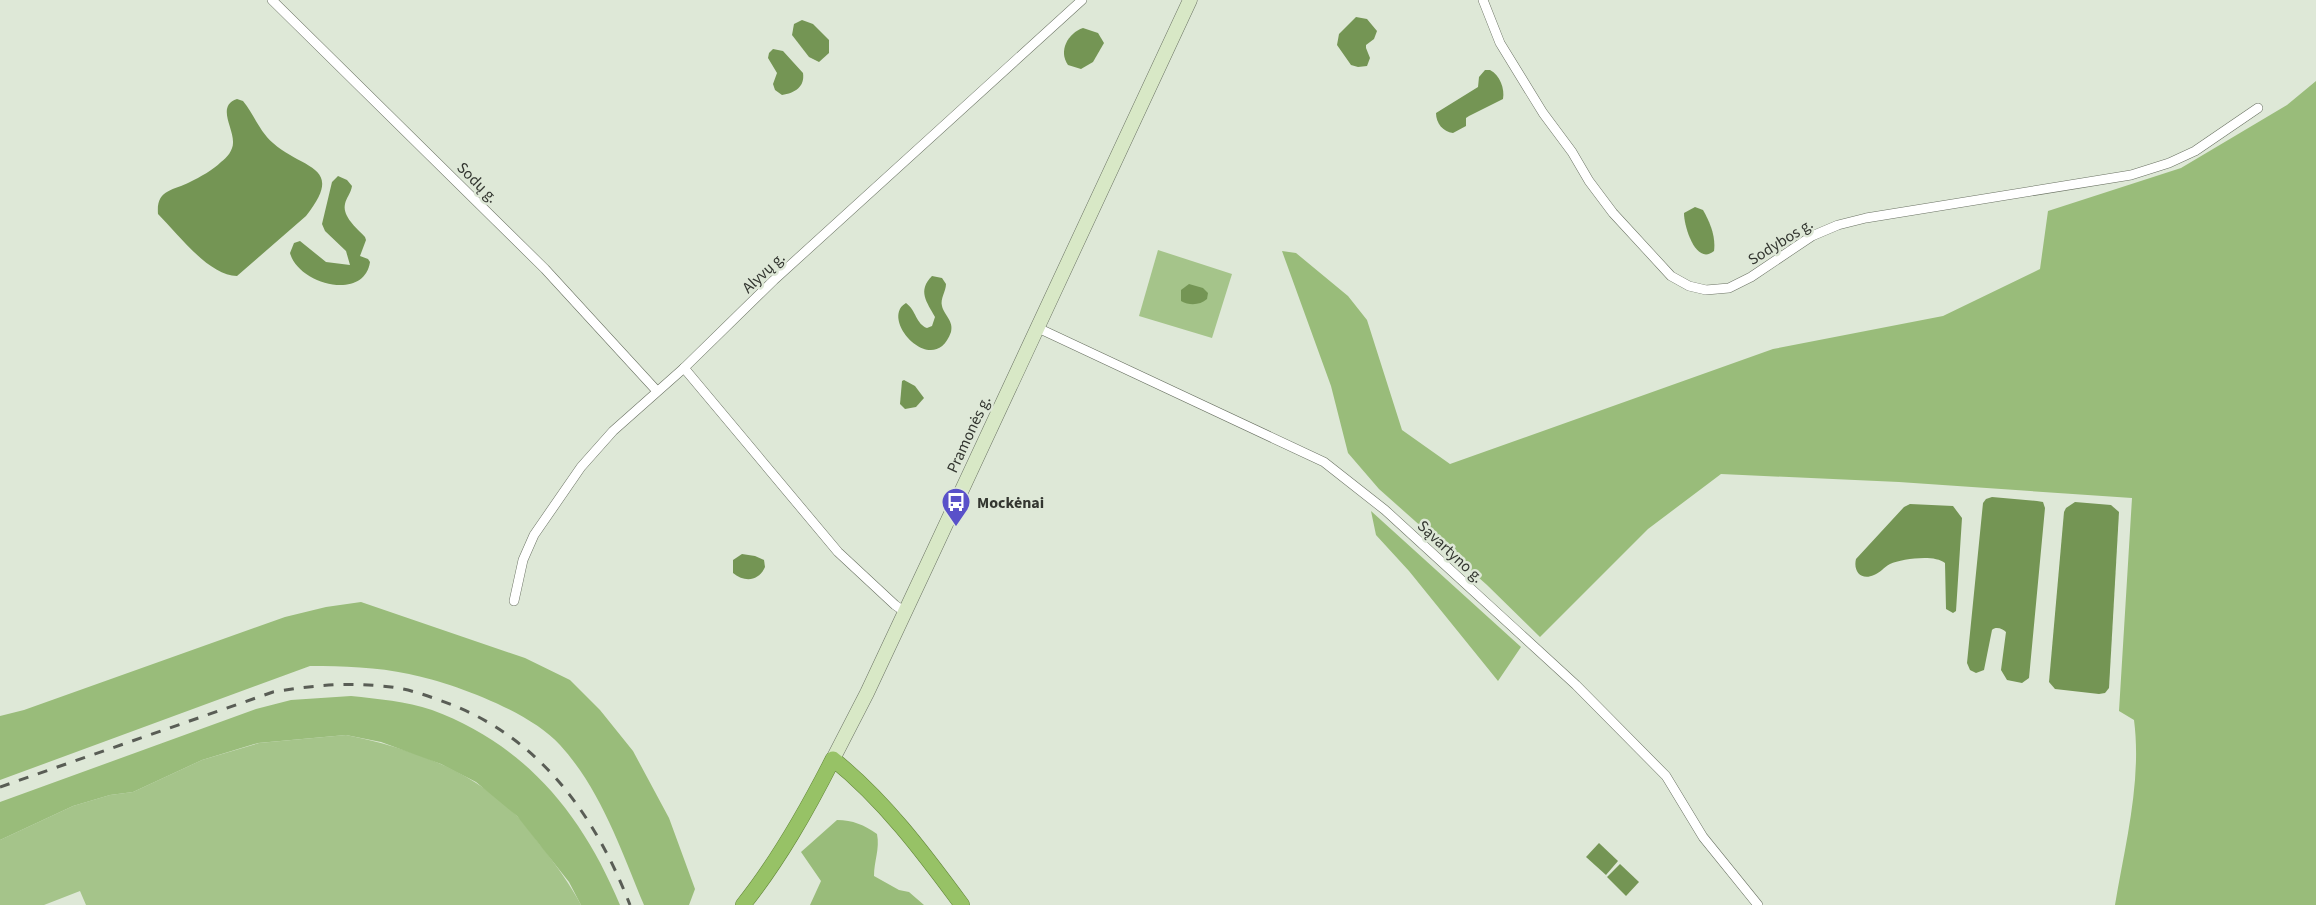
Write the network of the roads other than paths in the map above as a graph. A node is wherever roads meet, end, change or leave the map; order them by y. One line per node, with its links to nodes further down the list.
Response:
1 (272, 0): 8 (street, Sodų g.)
2 (1082, 0): 7 (street, Alyvų g.)
3 (1190, 0): 6 (main road, Pramonės g.)
4 (1483, 0): 5 (street, Sodybos g.)
5 (2258, 108)
6 (1038, 328): 10 (main road, Pramonės g.); 14 (street, Sąvartyno g.)
7 (684, 368): 8 (street, Alyvų g.); 10 (street)
8 (657, 390): 9 (street, Alyvų g.)
9 (514, 601)
10 (905, 612): 11 (main road, Pramonės g.)
11 (833, 759): 12 (highway, Pramonės g.); 13 (highway)
12 (743, 905)
13 (962, 905)
14 (1758, 905)

